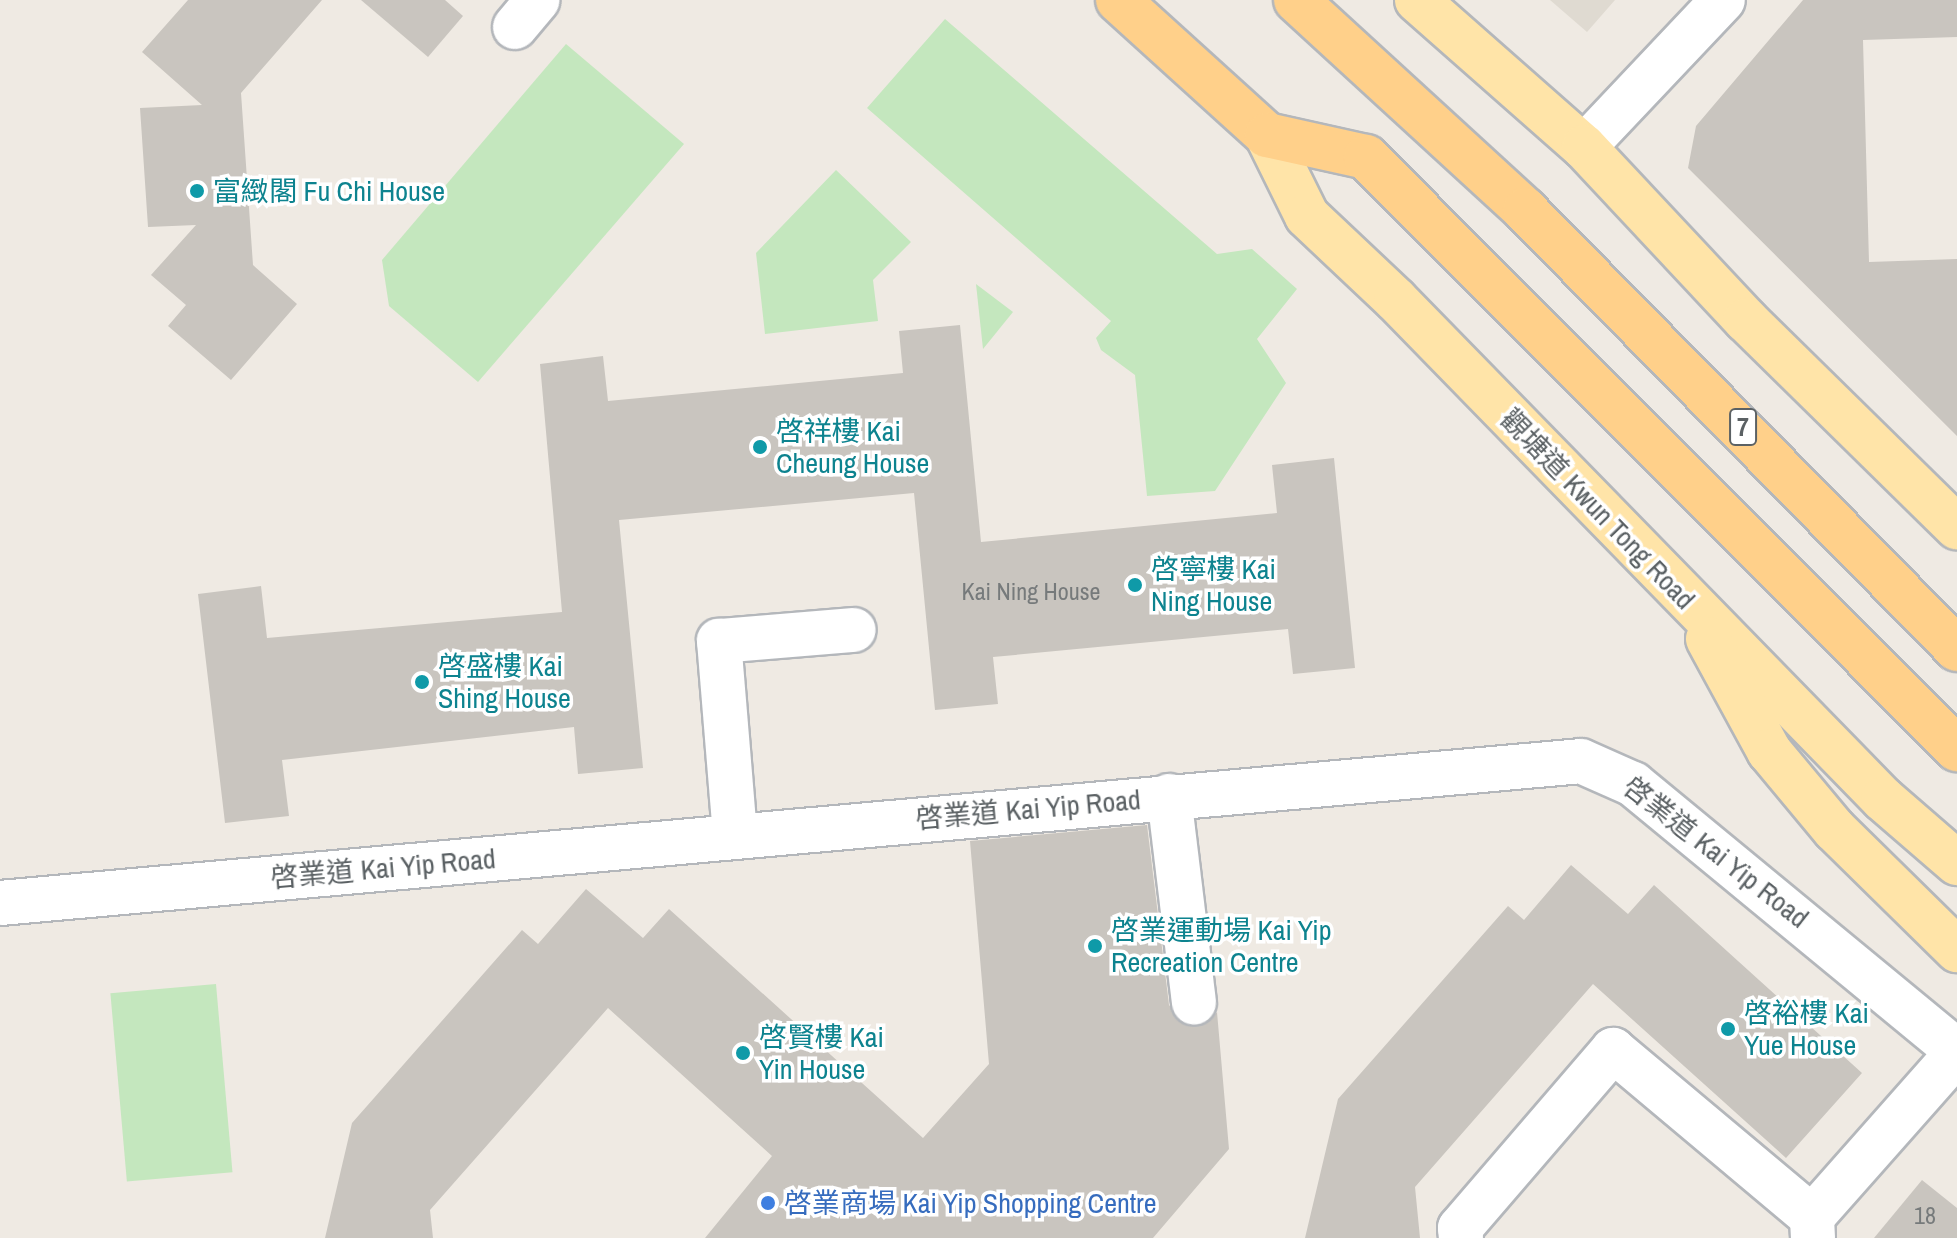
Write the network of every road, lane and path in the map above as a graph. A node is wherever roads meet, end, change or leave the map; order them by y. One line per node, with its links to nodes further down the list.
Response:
1 (1118, 0): 5 (highway, 觀塘道 Kwun Tong Road)
2 (1296, 0): 10 (highway, 7)
3 (1417, 0): 6 (main road)
4 (1723, 0): 6 (street)
5 (1267, 135): 8 (main road, 觀塘道 Kwun Tong Road); 11 (highway, 觀塘道 Kwun Tong Road)
6 (1584, 147): 7 (main road)
7 (1957, 527)
8 (1692, 606): 14 (main road, 觀塘道 Kwun Tong Road); 16 (main road)
9 (854, 630): 13 (street)
10 (1957, 649)
11 (1957, 749)
12 (1169, 796): 13 (street, 啓業道 Kai Yip Road); 17 (street); 18 (street, 啓業道 Kai Yip Road)
13 (735, 835): 15 (street, 啓業道 Kai Yip Road)
14 (1957, 863)
15 (0, 903)
16 (1957, 950)
17 (1194, 1002)
18 (1957, 1052): 19 (street)
19 (1812, 1228): 20 (street)
20 (1461, 1238)

